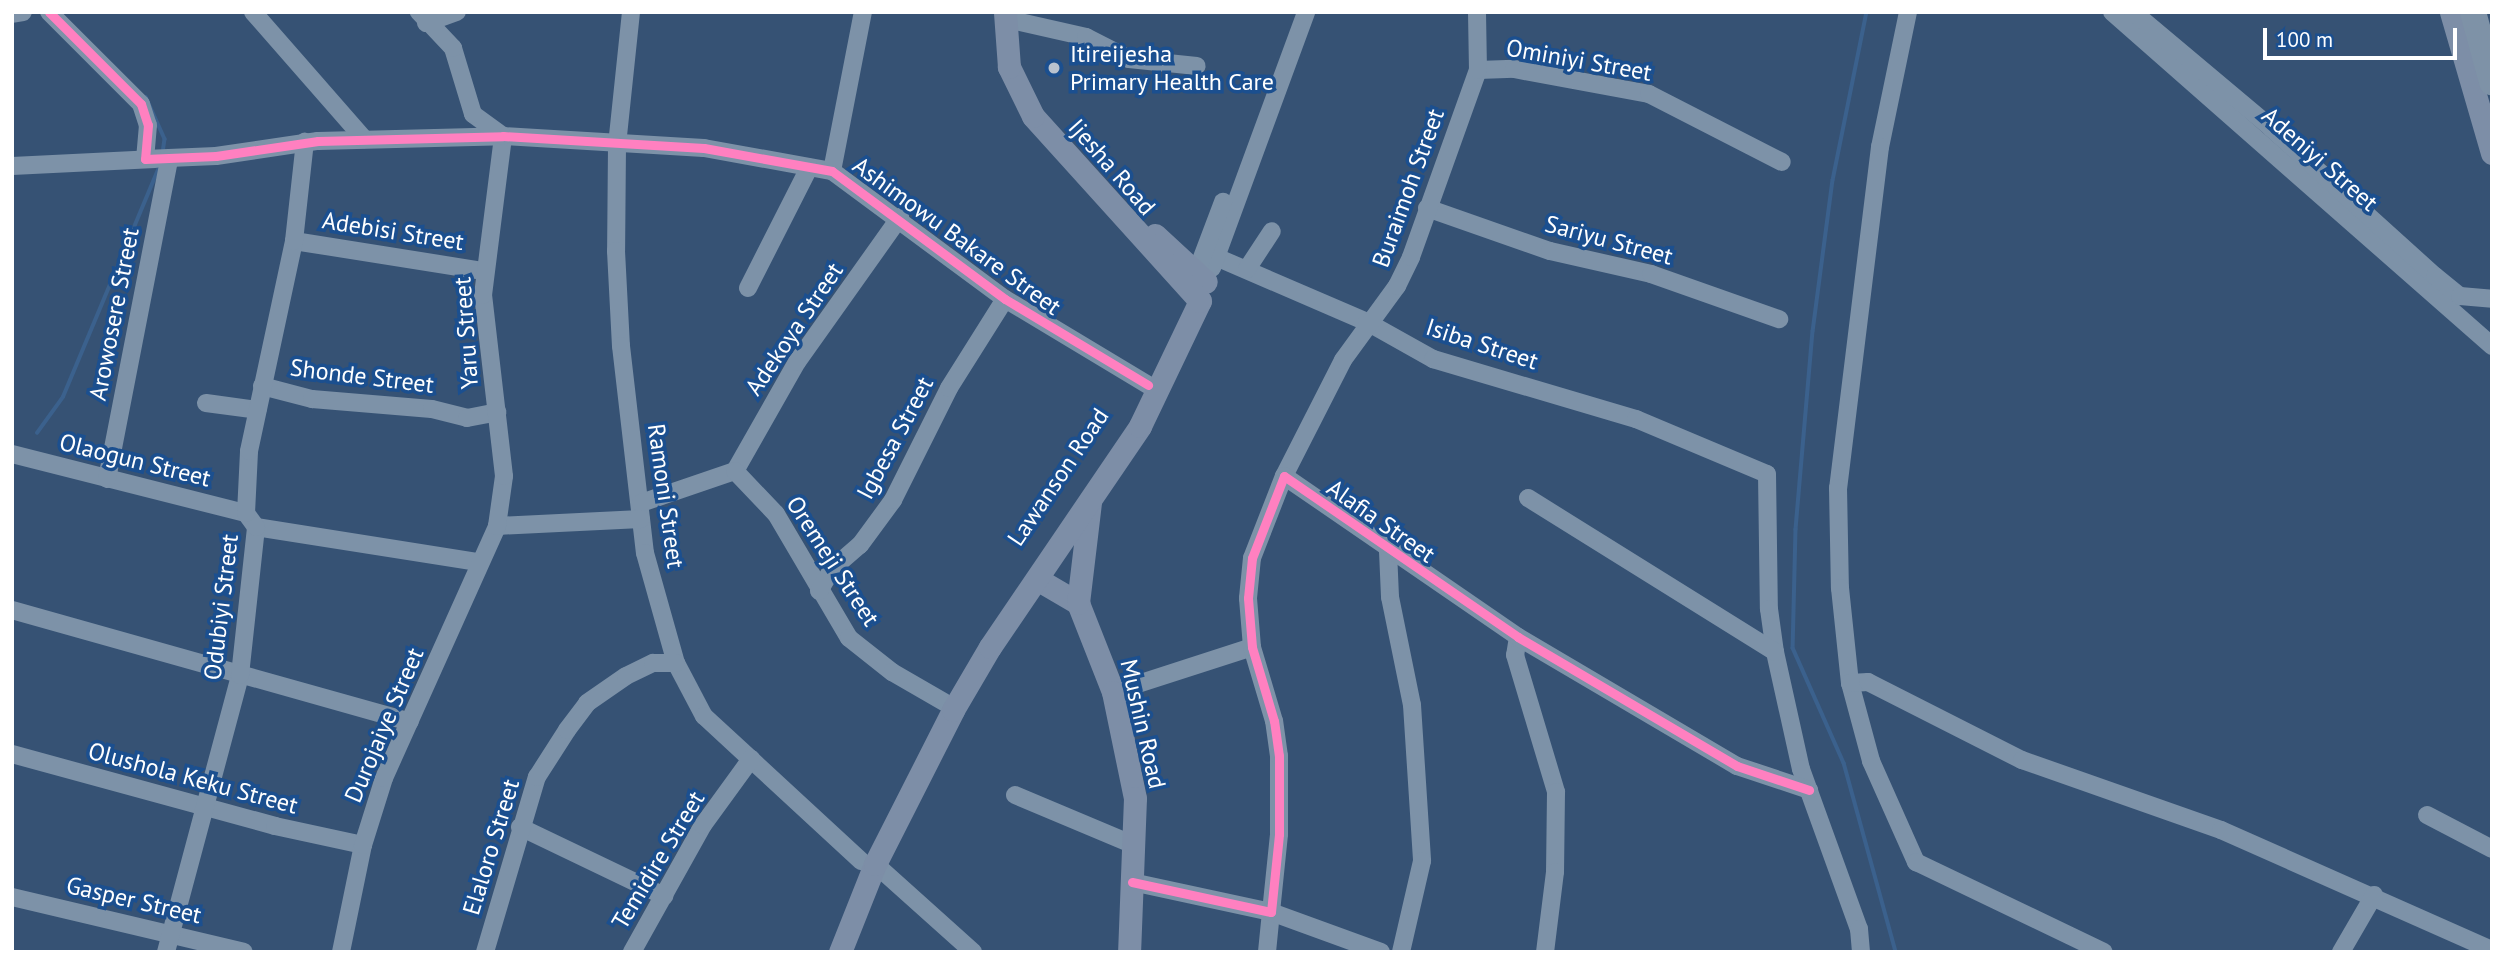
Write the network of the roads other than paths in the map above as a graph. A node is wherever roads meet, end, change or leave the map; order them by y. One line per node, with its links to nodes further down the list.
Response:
1 (23, 12): 15 (street)
2 (49, 12): 26 (street, Arowosere Street)
3 (253, 12): 22 (street)
4 (457, 12): 17 (street)
5 (631, 12): 24 (street, Ramoni Street)
6 (863, 12): 30 (street)
7 (1294, 12): 38 (street, Lawanson Road)
8 (1306, 12): 35 (street)
9 (1477, 12): 19 (street, Buraimoh Street)
10 (1908, 12): 70 (street)
11 (2112, 12): 44 (street, Adeniyi Street)
12 (2133, 12): 41 (street, Adeniyi Street)
13 (2451, 12): 25 (main road)
14 (2473, 12): 20 (highway)
15 (12, 14)
16 (1015, 15): 18 (street); 38 (main road, Ijesha Road)
17 (423, 18): 21 (street)
18 (1197, 66)
19 (1478, 70): 27 (street, Ominiyi Street); 31 (street, Buraimoh Street)
20 (2492, 82)
21 (503, 136): 22 (street, Ashimowu Bakare Street); 24 (street, Ashimowu Bakare Street); 37 (street, Yaru Street)
22 (365, 139): 23 (street, Ashimowu Bakare Street)
23 (305, 142): 26 (street, Ashimowu Bakare Street); 34 (street, Odubiyi Street)
24 (617, 146): 29 (street, Ashimowu Bakare Street); 56 (street, Ramoni Street)
25 (2492, 153)
26 (156, 159): 28 (street, Ashimowu Bakare Street); 53 (street, Arowosere Street)
27 (1782, 162)
28 (12, 166)
29 (809, 168): 30 (street, Ashimowu Bakare Street); 39 (street)
30 (832, 171): 32 (street, Ashimowu Bakare Street)
31 (1427, 208): 42 (street, Sariyu Street); 43 (street, Buraimoh Street)
32 (900, 217): 40 (street, Ashimowu Bakare Street); 51 (street, Adekoya Street)
33 (1272, 230): 36 (street)
34 (294, 241): 37 (street, Adebisi Street); 46 (street, Odubiyi Street)
35 (1216, 257): 36 (street, Isiba Street); 38 (street)
36 (1247, 269): 43 (street, Isiba Street)
37 (484, 271): 49 (street, Yaru Street)
38 (1198, 287): 45 (main road, Lawanson Road); 55 (main road, Lawanson Road)
39 (748, 288)
40 (1005, 299): 45 (street, Ashimowu Bakare Street); 62 (street, Igbesa Street)
41 (2492, 299)
42 (1779, 319)
43 (1367, 322): 52 (street, Buraimoh Street); 67 (street, Isiba Street)
44 (2492, 346)
45 (1149, 385): 72 (main road, Lawanson Road)
46 (262, 386): 48 (street, Odubiyi Street); 49 (street, Shonde Street)
47 (206, 403): 48 (street)
48 (258, 410): 57 (street, Odubiyi Street)
49 (497, 412): 58 (street, Yaru Street)
50 (12, 454): 53 (street, Olaogun Street)
51 (735, 471): 56 (street); 62 (street, Oremeji Street)
52 (1284, 476): 59 (street, Alafia Street); 66 (street)
53 (107, 479): 57 (street, Olaogun Street)
54 (1528, 498): 67 (street)
55 (1090, 503): 61 (main road, Lawanson Road); 63 (main road)
56 (641, 511): 58 (street); 68 (street, Ramoni Street)
57 (251, 520): 60 (street, Olaogun Street); 69 (street, Odubiyi Street)
58 (497, 526): 60 (street, Durojaiye Street)
59 (1388, 551): 65 (street, Alafia Street); 103 (street)
60 (478, 562): 73 (street, Durojaiye Street)
61 (1037, 579): 63 (main road); 84 (main road, Lawanson Road)
62 (819, 591): 72 (street, Oremeji Street)
63 (1078, 603): 71 (main road, Mushin Road)
64 (12, 610): 69 (street)
65 (1518, 637): 76 (street, Alafia Street); 104 (street)
66 (1252, 647): 71 (street); 89 (street)
67 (1775, 652): 76 (street)
68 (677, 663): 75 (street, Ramoni Street); 80 (street, Elaloro Street)
69 (240, 675): 73 (street); 78 (street, Odubiyi Street)
70 (1850, 683): 87 (street); 106 (street)
71 (1113, 692): 82 (main road, Mushin Road)
72 (944, 702): 84 (main road, Lawanson Road)
73 (410, 722): 81 (street, Durojaiye Street)
74 (12, 754): 78 (street, Olushola Keku Street)
75 (751, 759): 84 (street, Ramoni Street); 86 (street, Temidire Street)
76 (1809, 790): 105 (street)
77 (1014, 795): 82 (street)
78 (206, 808): 81 (street, Olushola Keku Street); 90 (street, Odubiyi Street)
79 (2427, 815): 83 (street)
80 (520, 827): 86 (street); 95 (street, Elaloro Street)
81 (363, 845): 94 (street, Durojaiye Street)
82 (1134, 845): 85 (main road, Mushin Road)
83 (2492, 849)
84 (868, 862): 97 (main road, Lawanson Road); 98 (main road, Lawanson Road); 99 (street, Ramoni Street)
85 (1132, 882): 89 (street); 100 (main road, Mushin Road)
86 (664, 895): 96 (street, Temidire Street)
87 (2374, 895): 91 (street); 107 (street)
88 (12, 897): 90 (street, Gasper Street)
89 (1271, 912): 101 (street); 102 (street)
90 (172, 933): 92 (street, Odubiyi Street); 93 (street, Gasper Street)
91 (2492, 950)
92 (166, 952)
93 (244, 952)
94 (341, 952)
95 (485, 952)
96 (632, 952)
97 (826, 952)
98 (840, 952)
99 (973, 952)
100 (1129, 952)
101 (1267, 952)
102 (1381, 952)
103 (1401, 952)
104 (1545, 952)
105 (1861, 952)
106 (2104, 952)
107 (2342, 952)

